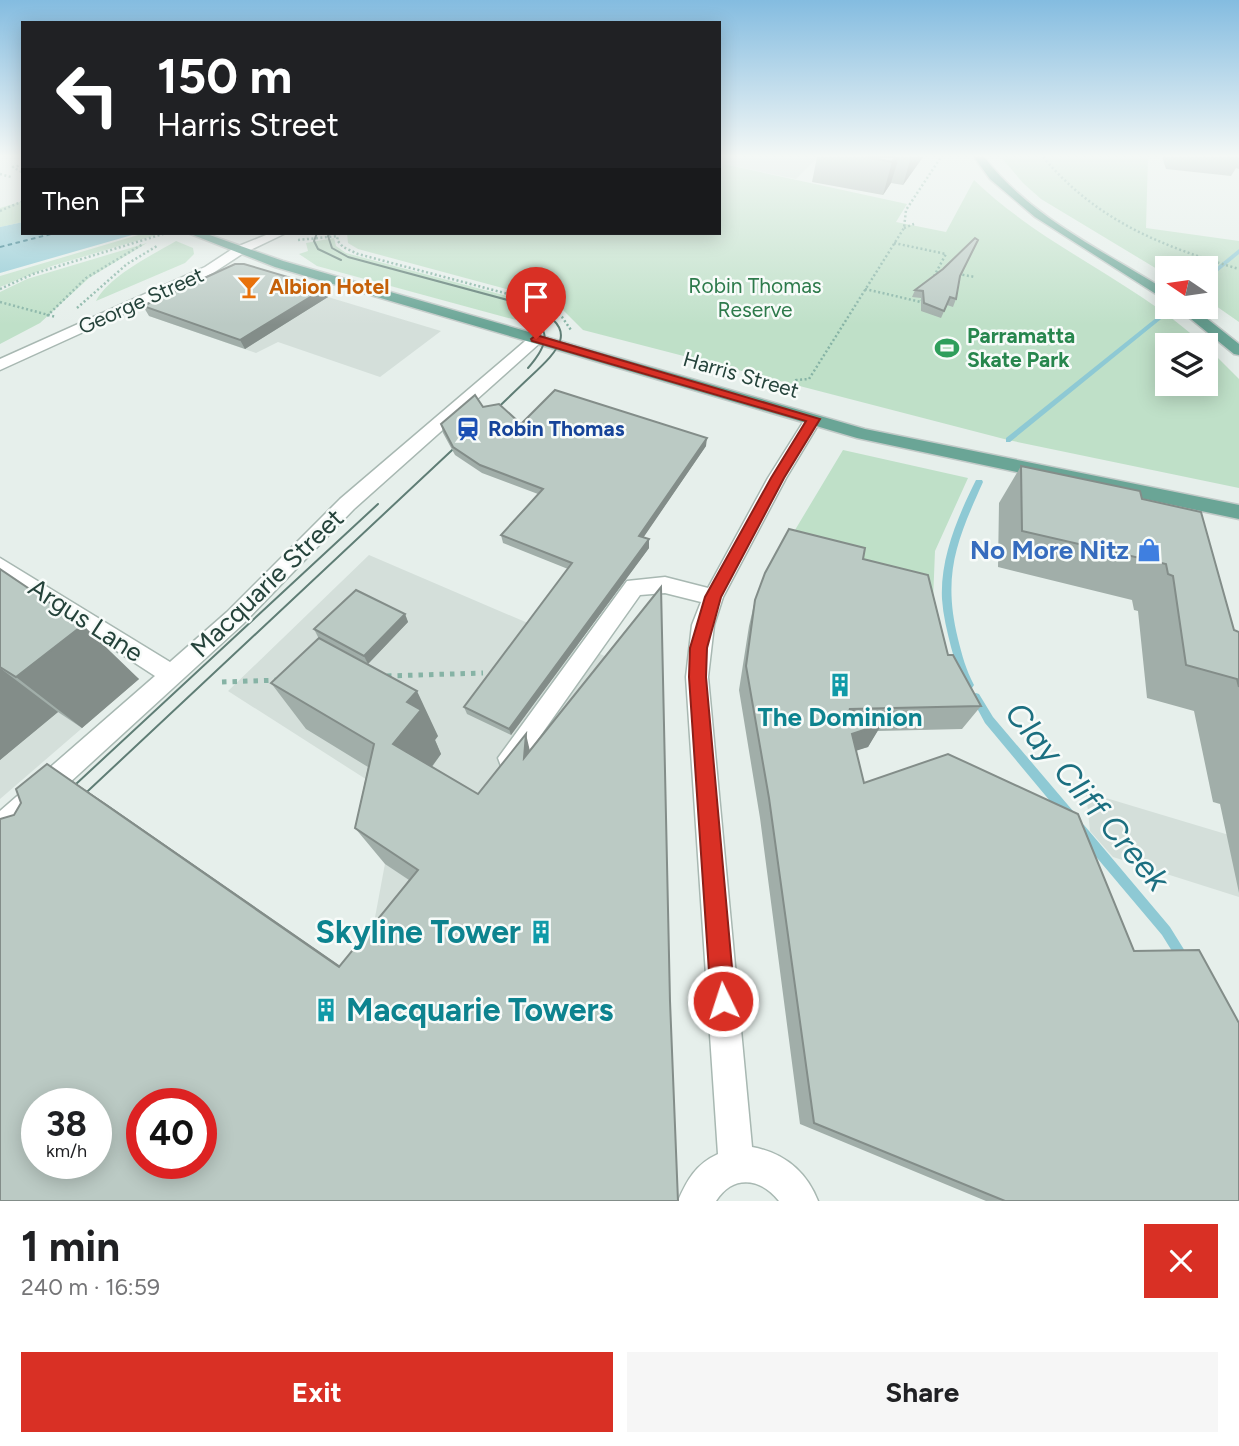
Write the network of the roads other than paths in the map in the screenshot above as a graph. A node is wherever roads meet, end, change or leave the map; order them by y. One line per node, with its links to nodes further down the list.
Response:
1 (1038, 213): 5 (main road)
2 (198, 235): 4 (main road, Harris Street)
3 (275, 235): 4 (street, George Street)
4 (238, 251): 7 (main road, Harris Street); 9 (street, George Street)
5 (1155, 288)
6 (1199, 319): 8 (main road)
7 (536, 339): 10 (main road, Harris Street); 14 (street, Macquarie Street)
8 (1239, 351)
9 (0, 365)
10 (813, 419): 11 (main road, Harris Street); 13 (street)
11 (1239, 512)
12 (0, 565): 14 (street, Argus Lane)
13 (713, 597): 15 (street); 17 (street)
14 (172, 675): 16 (street, Macquarie Street)
15 (500, 772)
16 (0, 829)
17 (736, 1163): 18 (street); 19 (street)
18 (696, 1201)
19 (800, 1201)

